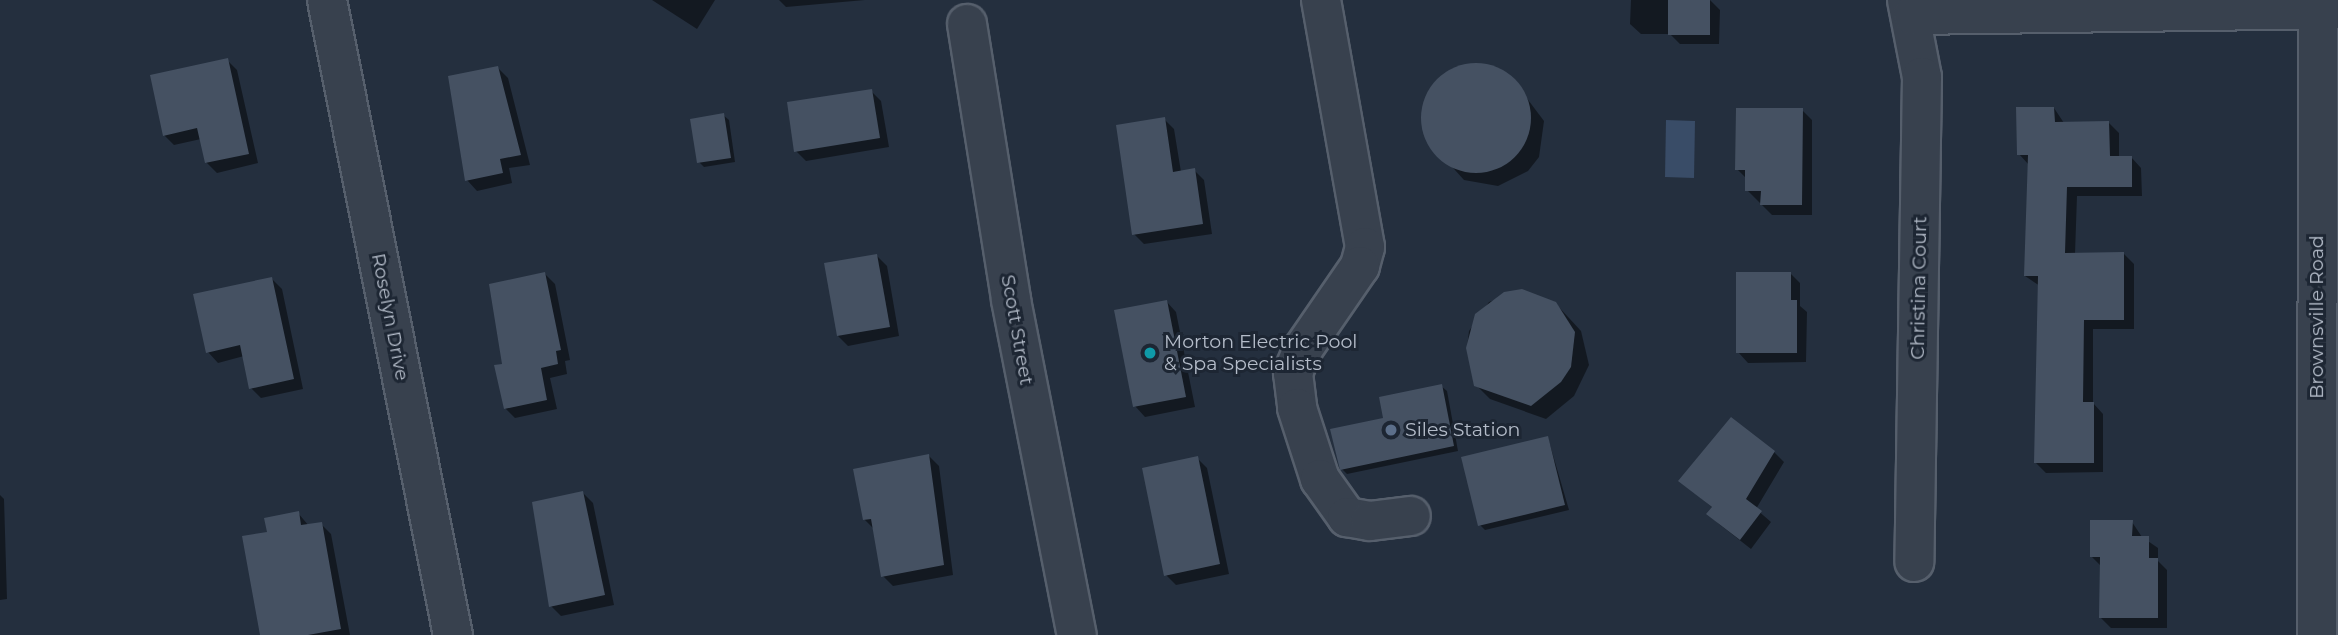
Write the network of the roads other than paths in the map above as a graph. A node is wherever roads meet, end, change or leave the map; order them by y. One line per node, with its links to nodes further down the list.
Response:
1 (327, 0): 8 (street, Roselyn Drive)
2 (1321, 0): 6 (street)
3 (2325, 6): 4 (street); 10 (street, Brownsville Road)
4 (1910, 8): 7 (street, Christina Court)
5 (967, 24): 9 (street, Scott Street)
6 (1411, 516)
7 (1914, 562)
8 (453, 635)
9 (1077, 635)
10 (2316, 635)

